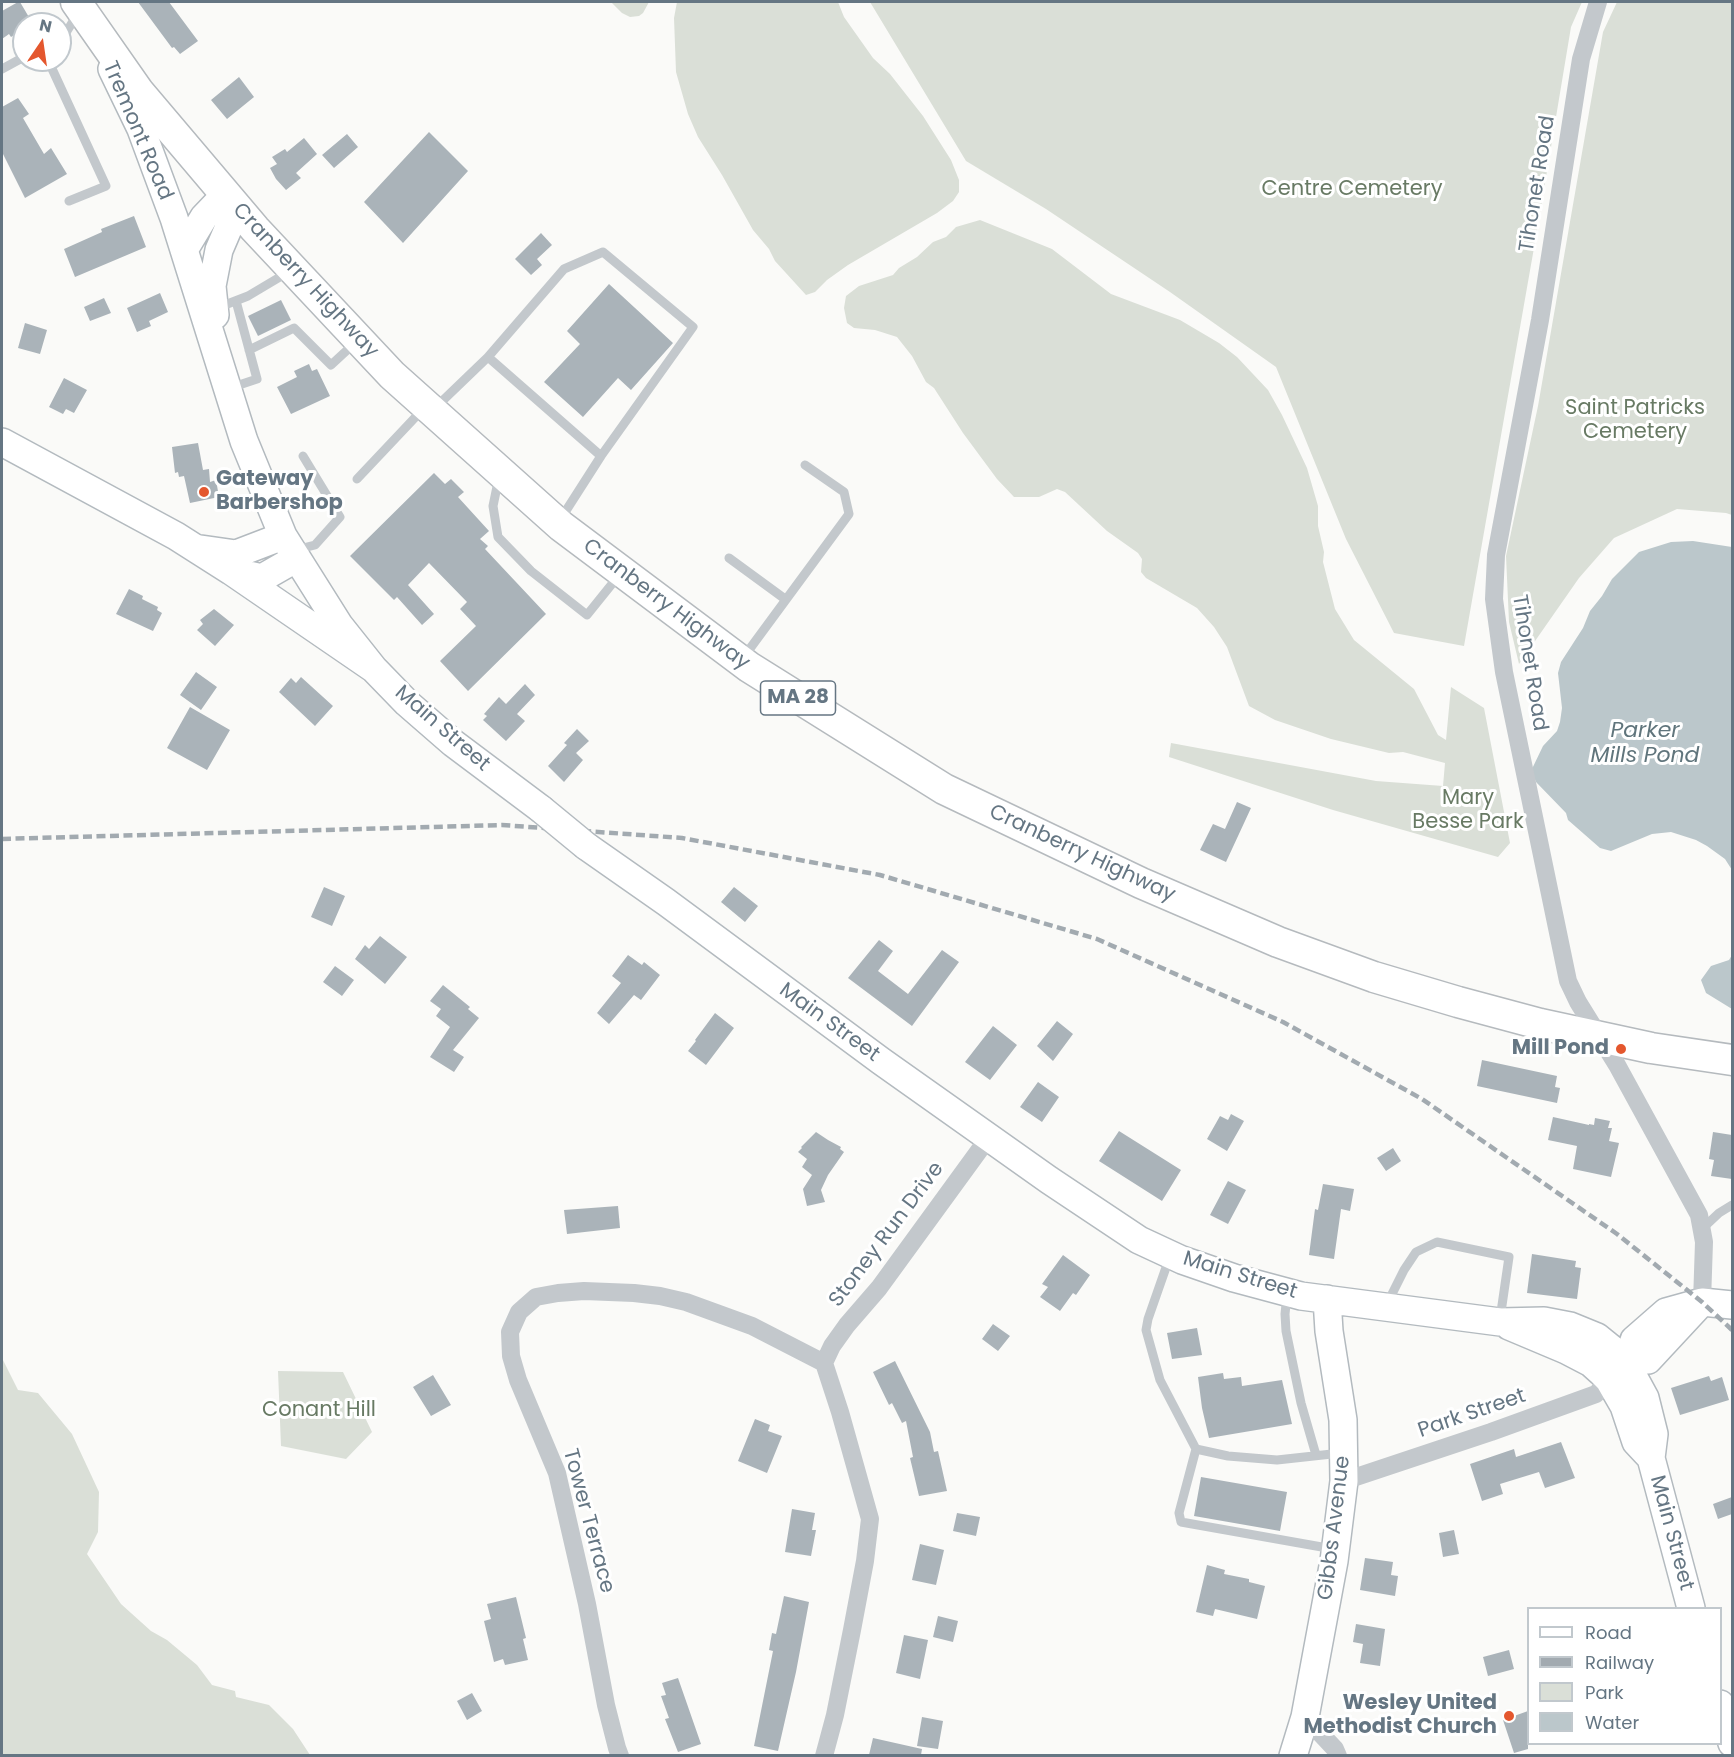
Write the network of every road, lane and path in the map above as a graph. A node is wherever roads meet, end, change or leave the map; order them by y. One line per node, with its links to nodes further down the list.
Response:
1 (1598, 2): 30 (street, Tihonet Road)
2 (81, 8): 3 (lane); 6 (main road, Cranberry Highway / MA 28); 7 (main road, Tremont Road)
3 (72, 23)
4 (54, 72): 5 (lane)
5 (69, 201)
6 (231, 201): 7 (main road); 8 (main road, Cranberry Highway / MA 28); 9 (main road, Tremont Road)
7 (184, 250): 13 (main road, Tremont Road)
8 (292, 269): 9 (lane); 10 (main road, Cranberry Highway / MA 28)
9 (225, 305): 11 (lane); 13 (main road, Tremont Road)
10 (359, 340): 11 (lane); 14 (main road, Cranberry Highway / MA 28)
11 (249, 350): 13 (lane)
12 (488, 357): 14 (lane); 17 (lane); 17 (lane)
13 (224, 376): 22 (main road, Tremont Road)
14 (429, 408): 19 (main road, Cranberry Highway / MA 28); 20 (lane)
15 (2, 442): 23 (main road, Main Street)
16 (303, 456): 22 (lane)
17 (600, 456): 21 (lane)
18 (805, 465): 27 (lane)
19 (500, 472): 21 (main road, Cranberry Highway / MA 28); 26 (lane)
20 (357, 480)
21 (558, 523): 26 (main road, Cranberry Highway / MA 28)
22 (291, 548): 23 (main road, Main Street); 25 (main road, Main Street); 29 (main road, Tremont Road)
23 (197, 549): 25 (main road, Main Street)
24 (729, 558): 27 (lane)
25 (231, 571): 29 (main road, Main Street)
26 (622, 572): 28 (main road, Cranberry Highway / MA 28)
27 (785, 599): 28 (lane)
28 (740, 661): 30 (main road, Cranberry Highway / MA 28)
29 (374, 669): 32 (main road, Main Street, bridge)
30 (1600, 1038): 31 (main road, Cranberry Highway / MA 28); 34 (street, Tihonet Road)
31 (1732, 1060)
32 (989, 1137): 35 (main road, Main Street); 42 (street, Stoney Run Drive)
33 (1732, 1205): 34 (lane)
34 (1703, 1228): 38 (street, Tihonet Road)
35 (1171, 1255): 36 (main road, Main Street); 44 (lane)
36 (1287, 1292): 37 (main road, Main Street); 46 (lane)
37 (1327, 1299): 40 (main road, Main Street); 45 (main road, Gibbs Avenue)
38 (1702, 1302): 39 (main road); 43 (main road)
39 (1732, 1305)
40 (1386, 1306): 41 (main road, Main Street); 41 (lane)
41 (1500, 1322): 43 (main road, Main Street)
42 (824, 1363): 53 (street, Tower Terrace); 54 (street)
43 (1622, 1367): 47 (street, Park Street); 49 (main road, Main Street)
44 (1196, 1449): 46 (lane); 48 (lane)
45 (1344, 1452): 46 (lane); 47 (main road, Gibbs Avenue)
46 (1316, 1455)
47 (1344, 1481): 48 (main road, Gibbs Avenue)
48 (1335, 1550): 51 (main road, Gibbs Avenue)
49 (1691, 1607)
50 (1722, 1710): 52 (main road)
51 (1305, 1717): 55 (main road, Gibbs Avenue); 56 (street)
52 (1732, 1743)
53 (620, 1755)
54 (824, 1755)
55 (1293, 1755)
56 (1338, 1755)

